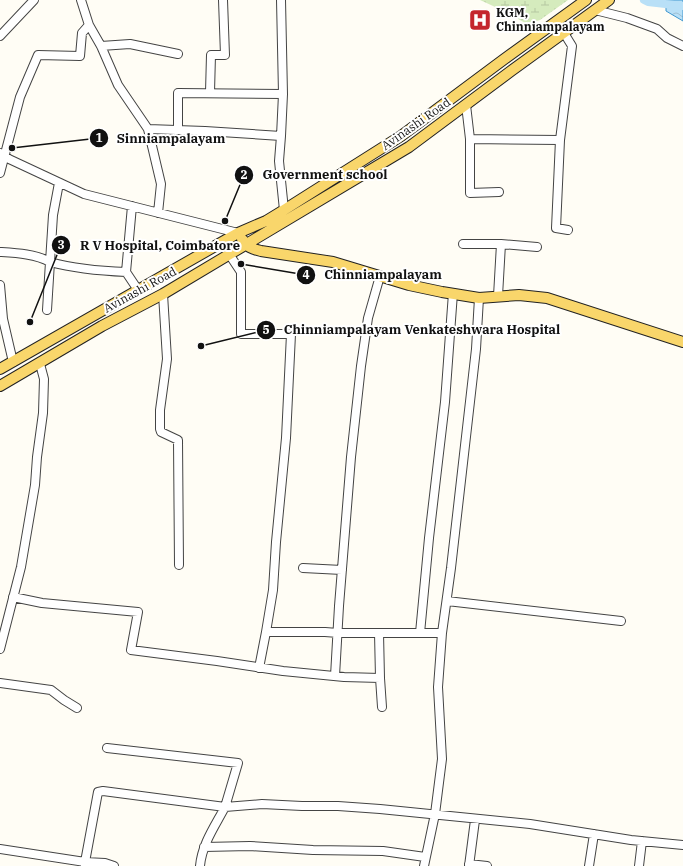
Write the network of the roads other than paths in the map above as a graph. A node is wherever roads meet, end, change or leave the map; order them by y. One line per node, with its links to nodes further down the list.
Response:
1 (34, 0): 10 (street)
2 (81, 0): 8 (street)
3 (223, 0): 14 (street)
4 (281, 0): 15 (street)
5 (586, 0): 27 (main road, Avinashi Road)
6 (609, 0): 7 (main road, Avinashi Road)
7 (595, 10): 9 (main road, Avinashi Road); 12 (street)
8 (88, 23): 11 (street); 22 (street)
9 (564, 33): 16 (main road, Avinashi Road); 21 (street)
10 (0, 36)
11 (101, 46): 13 (street); 17 (street)
12 (683, 46)
13 (178, 54)
14 (210, 92): 15 (street); 18 (street)
15 (283, 94): 19 (street)
16 (466, 105): 20 (street); 31 (main road, Avinashi Road)
17 (148, 129): 18 (street); 28 (street)
18 (178, 130): 19 (street)
19 (281, 136): 27 (street)
20 (470, 139): 21 (street); 25 (street)
21 (560, 140): 29 (street)
22 (4, 156): 23 (street); 24 (street)
23 (0, 173)
24 (57, 182): 26 (street); 37 (street)
25 (499, 192)
26 (132, 206): 28 (street); 38 (street)
27 (284, 210): 30 (main road, Avinashi Road)
28 (158, 213): 30 (street)
29 (568, 230)
30 (238, 233): 31 (main road); 41 (main road, Avinashi Road)
31 (246, 244): 36 (main road, Avinashi Road); 39 (main road)
32 (463, 244): 33 (street)
33 (501, 244): 34 (street); 44 (street)
34 (537, 247)
35 (0, 252): 37 (street)
36 (229, 254): 43 (main road, Avinashi Road); 58 (street)
37 (50, 262): 38 (street); 46 (street)
38 (126, 272): 41 (street)
39 (380, 276): 42 (main road); 54 (street)
40 (0, 285): 48 (street)
41 (138, 290): 48 (main road, Avinashi Road)
42 (453, 293): 45 (main road); 61 (street)
43 (163, 294): 49 (main road, Avinashi Road); 52 (street)
44 (498, 296): 45 (main road); 47 (main road)
45 (480, 298): 56 (street)
46 (48, 310)
47 (683, 342)
48 (13, 362): 50 (main road, Avinashi Road)
49 (40, 364): 51 (main road, Avinashi Road); 55 (street)
50 (0, 369)
51 (0, 386)
52 (179, 565)
53 (303, 568): 54 (street)
54 (342, 570): 59 (street)
55 (13, 597): 63 (street); 64 (street)
56 (447, 600): 57 (street); 62 (street)
57 (621, 621)
58 (266, 632): 59 (street); 64 (street)
59 (338, 633): 60 (street); 65 (street)
60 (379, 633): 61 (street); 66 (street)
61 (420, 633): 62 (street)
62 (442, 633): 72 (street)
63 (0, 649)
64 (259, 668): 65 (street)
65 (335, 676): 66 (street)
66 (380, 678): 68 (street)
67 (0, 683): 69 (street)
68 (382, 707)
69 (76, 708)
70 (107, 748): 71 (street)
71 (225, 807): 72 (street); 77 (street); 80 (street)
72 (434, 814): 73 (street); 79 (street)
73 (475, 820): 74 (street); 81 (street)
74 (594, 834): 75 (street); 86 (street)
75 (642, 841): 76 (street); 87 (street)
76 (683, 845)
77 (204, 847): 79 (street); 83 (street)
78 (0, 849): 80 (street)
79 (425, 857): 84 (street)
80 (85, 864): 82 (street)
81 (469, 865): 85 (street)
82 (114, 866)
83 (200, 866)
84 (424, 866)
85 (487, 866)
86 (589, 866)
87 (639, 866)

